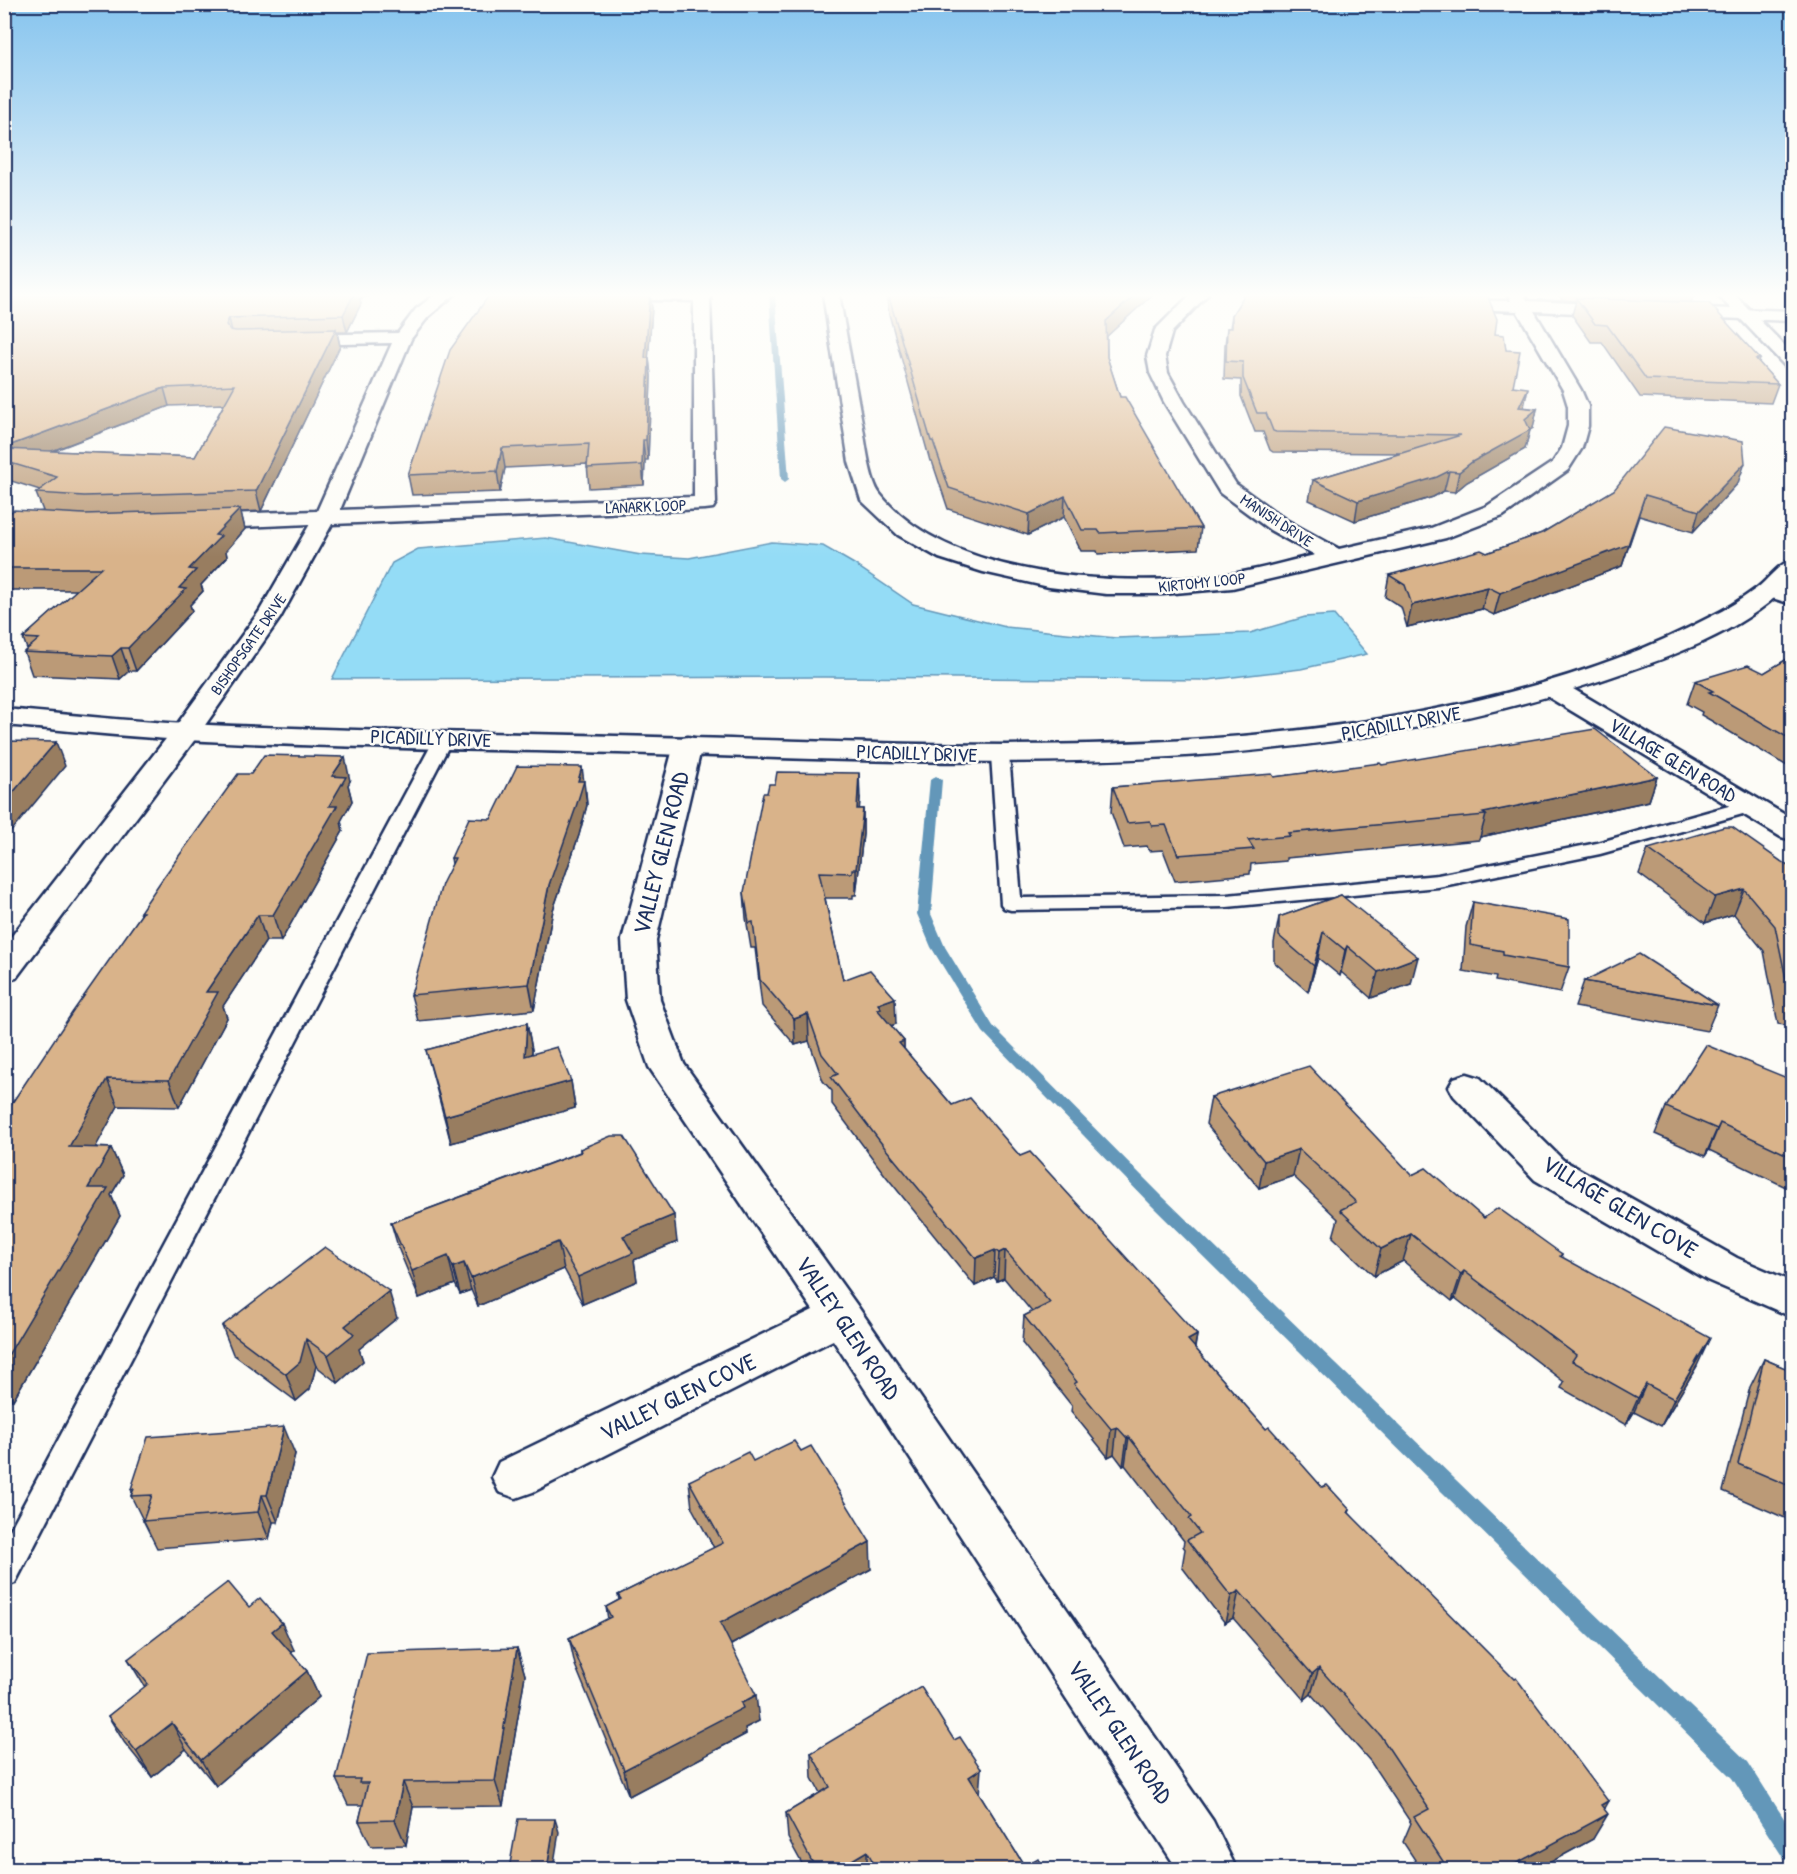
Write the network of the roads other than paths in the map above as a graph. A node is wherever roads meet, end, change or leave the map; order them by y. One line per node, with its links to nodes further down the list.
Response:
1 (384, 381): 6 (street, BISHOPSGATE DRIVE)
2 (703, 381): 6 (street, LANARK LOOP)
3 (846, 381): 8 (street, KIRTOMY LOOP)
4 (1163, 381): 8 (street, MANISH DRIVE)
5 (1567, 381): 8 (street, KIRTOMY LOOP)
6 (326, 518): 7 (street); 13 (street, BISHOPSGATE DRIVE)
7 (177, 523)
8 (1338, 558)
9 (1792, 567): 10 (street, PICADILLY DRIVE)
10 (1781, 593): 11 (street, PICADILLY DRIVE)
11 (1554, 689): 16 (street, PICADILLY DRIVE); 17 (street, VILLAGE GLEN ROAD)
12 (4, 717): 13 (street, PICADILLY DRIVE)
13 (186, 732): 14 (street, PICADILLY DRIVE); 19 (street, BISHOPSGATE DRIVE)
14 (444, 738): 15 (street, PICADILLY DRIVE); 24 (lane)
15 (688, 746): 16 (street, PICADILLY DRIVE); 22 (street, VALLEY GLEN ROAD)
16 (1000, 755): 17 (lane)
17 (1750, 806): 18 (street, VILLAGE GLEN ROAD)
18 (1792, 831)
19 (4, 970)
20 (1467, 1087): 21 (street, VILLAGE GLEN COVE)
21 (1792, 1300)
22 (841, 1316): 23 (street, VALLEY GLEN COVE); 25 (street, VALLEY GLEN ROAD)
23 (516, 1477)
24 (4, 1573)
25 (1209, 1869)

